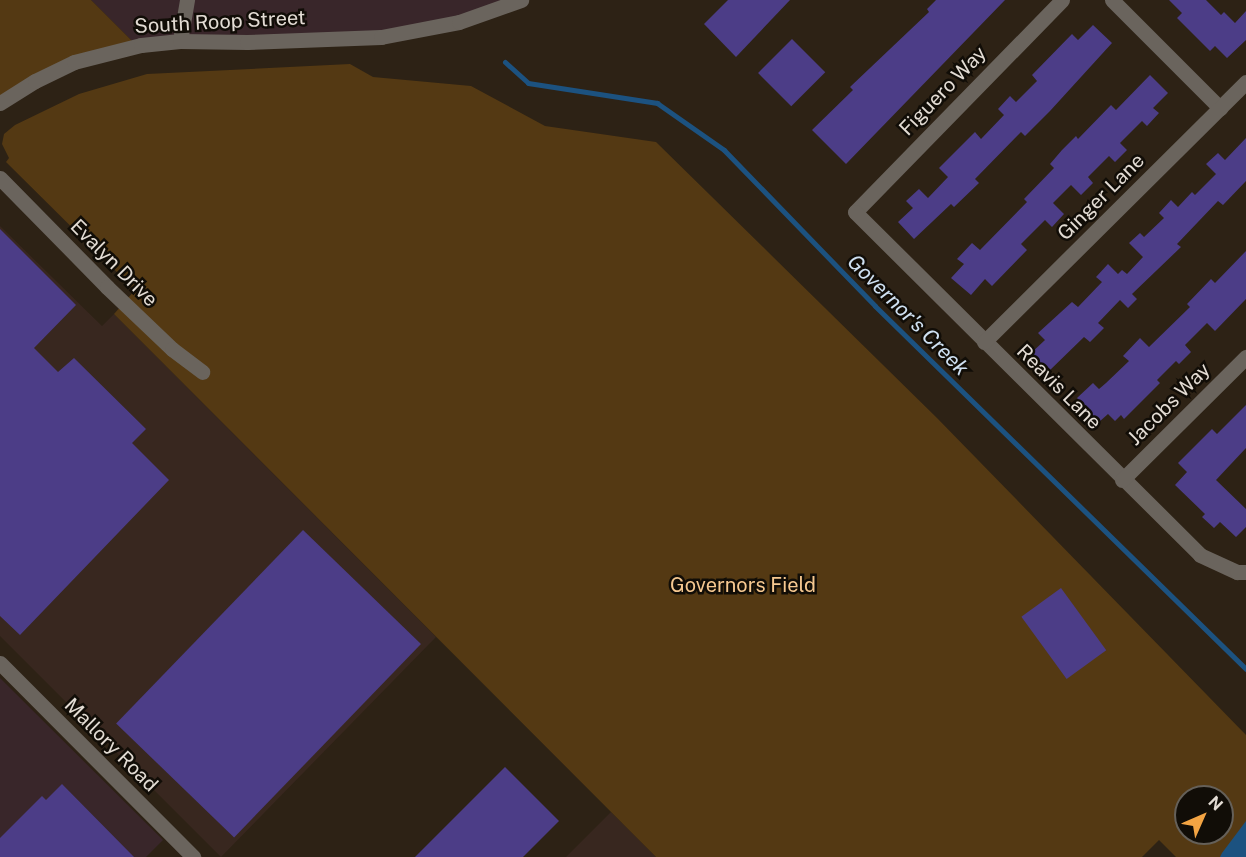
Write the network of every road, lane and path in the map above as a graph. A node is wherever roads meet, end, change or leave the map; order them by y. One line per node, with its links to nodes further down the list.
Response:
1 (187, 0): 5 (street)
2 (521, 0): 5 (street, South Roop Street)
3 (1062, 0): 10 (street, Figuero Way)
4 (1112, 0): 8 (street)
5 (180, 41): 7 (street, South Roop Street)
6 (1246, 82): 8 (street, Ginger Lane)
7 (0, 103)
8 (1220, 108): 11 (street, Ginger Lane)
9 (0, 178): 13 (street, Evalyn Drive)
10 (855, 212): 11 (street, Reavis Lane)
11 (984, 342): 14 (street, Reavis Lane)
12 (1246, 357): 14 (street, Jacobs Way)
13 (202, 372)
14 (1122, 480): 15 (street, Reavis Lane)
15 (1246, 572)
16 (0, 663): 17 (street, Mallory Road)
17 (193, 857)

